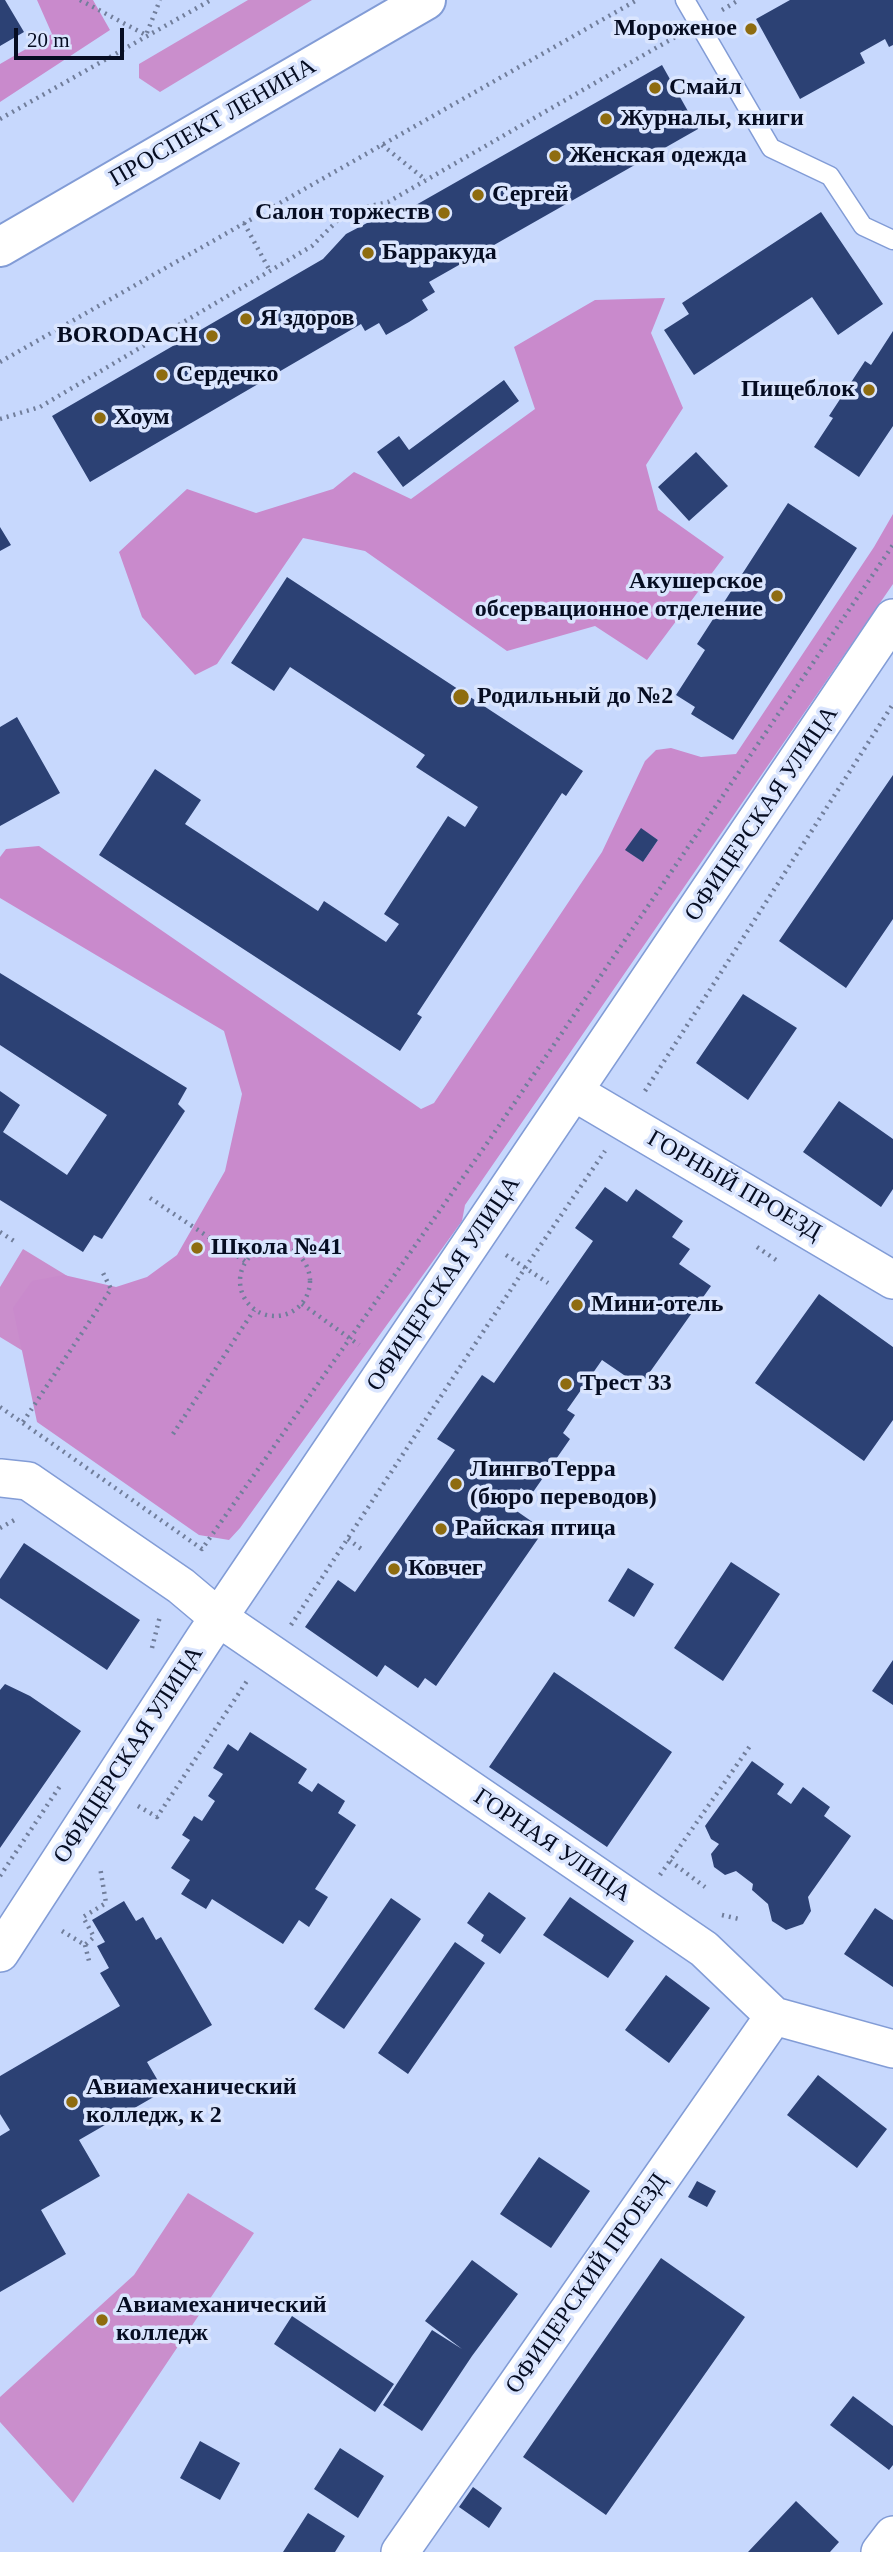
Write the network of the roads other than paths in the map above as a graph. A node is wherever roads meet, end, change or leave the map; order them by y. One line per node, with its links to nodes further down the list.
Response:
1 (426, 0): 4 (main road, ПРОСПЕКТ ЛЕНИНА)
2 (685, 0): 3 (lane)
3 (893, 240)
4 (0, 247)
5 (893, 618): 6 (street, ОФИЦЕРСКАЯ УЛИЦА)
6 (574, 1092): 7 (street, ГОРНЫЙ ПРОЕЗД); 9 (street, ОФИЦЕРСКАЯ УЛИЦА)
7 (893, 1280)
8 (0, 1478): 9 (street, ГОРНАЯ УЛИЦА)
9 (219, 1618): 10 (street, ОФИЦЕРСКАЯ УЛИЦА); 11 (street, ГОРНАЯ УЛИЦА)
10 (0, 1953)
11 (774, 2016): 12 (street, ГОРНАЯ УЛИЦА); 14 (street, ОФИЦЕРСКИЙ ПРОЕЗД)
12 (893, 2049)
13 (893, 2535): 15 (street)
14 (400, 2552)
15 (880, 2552)

